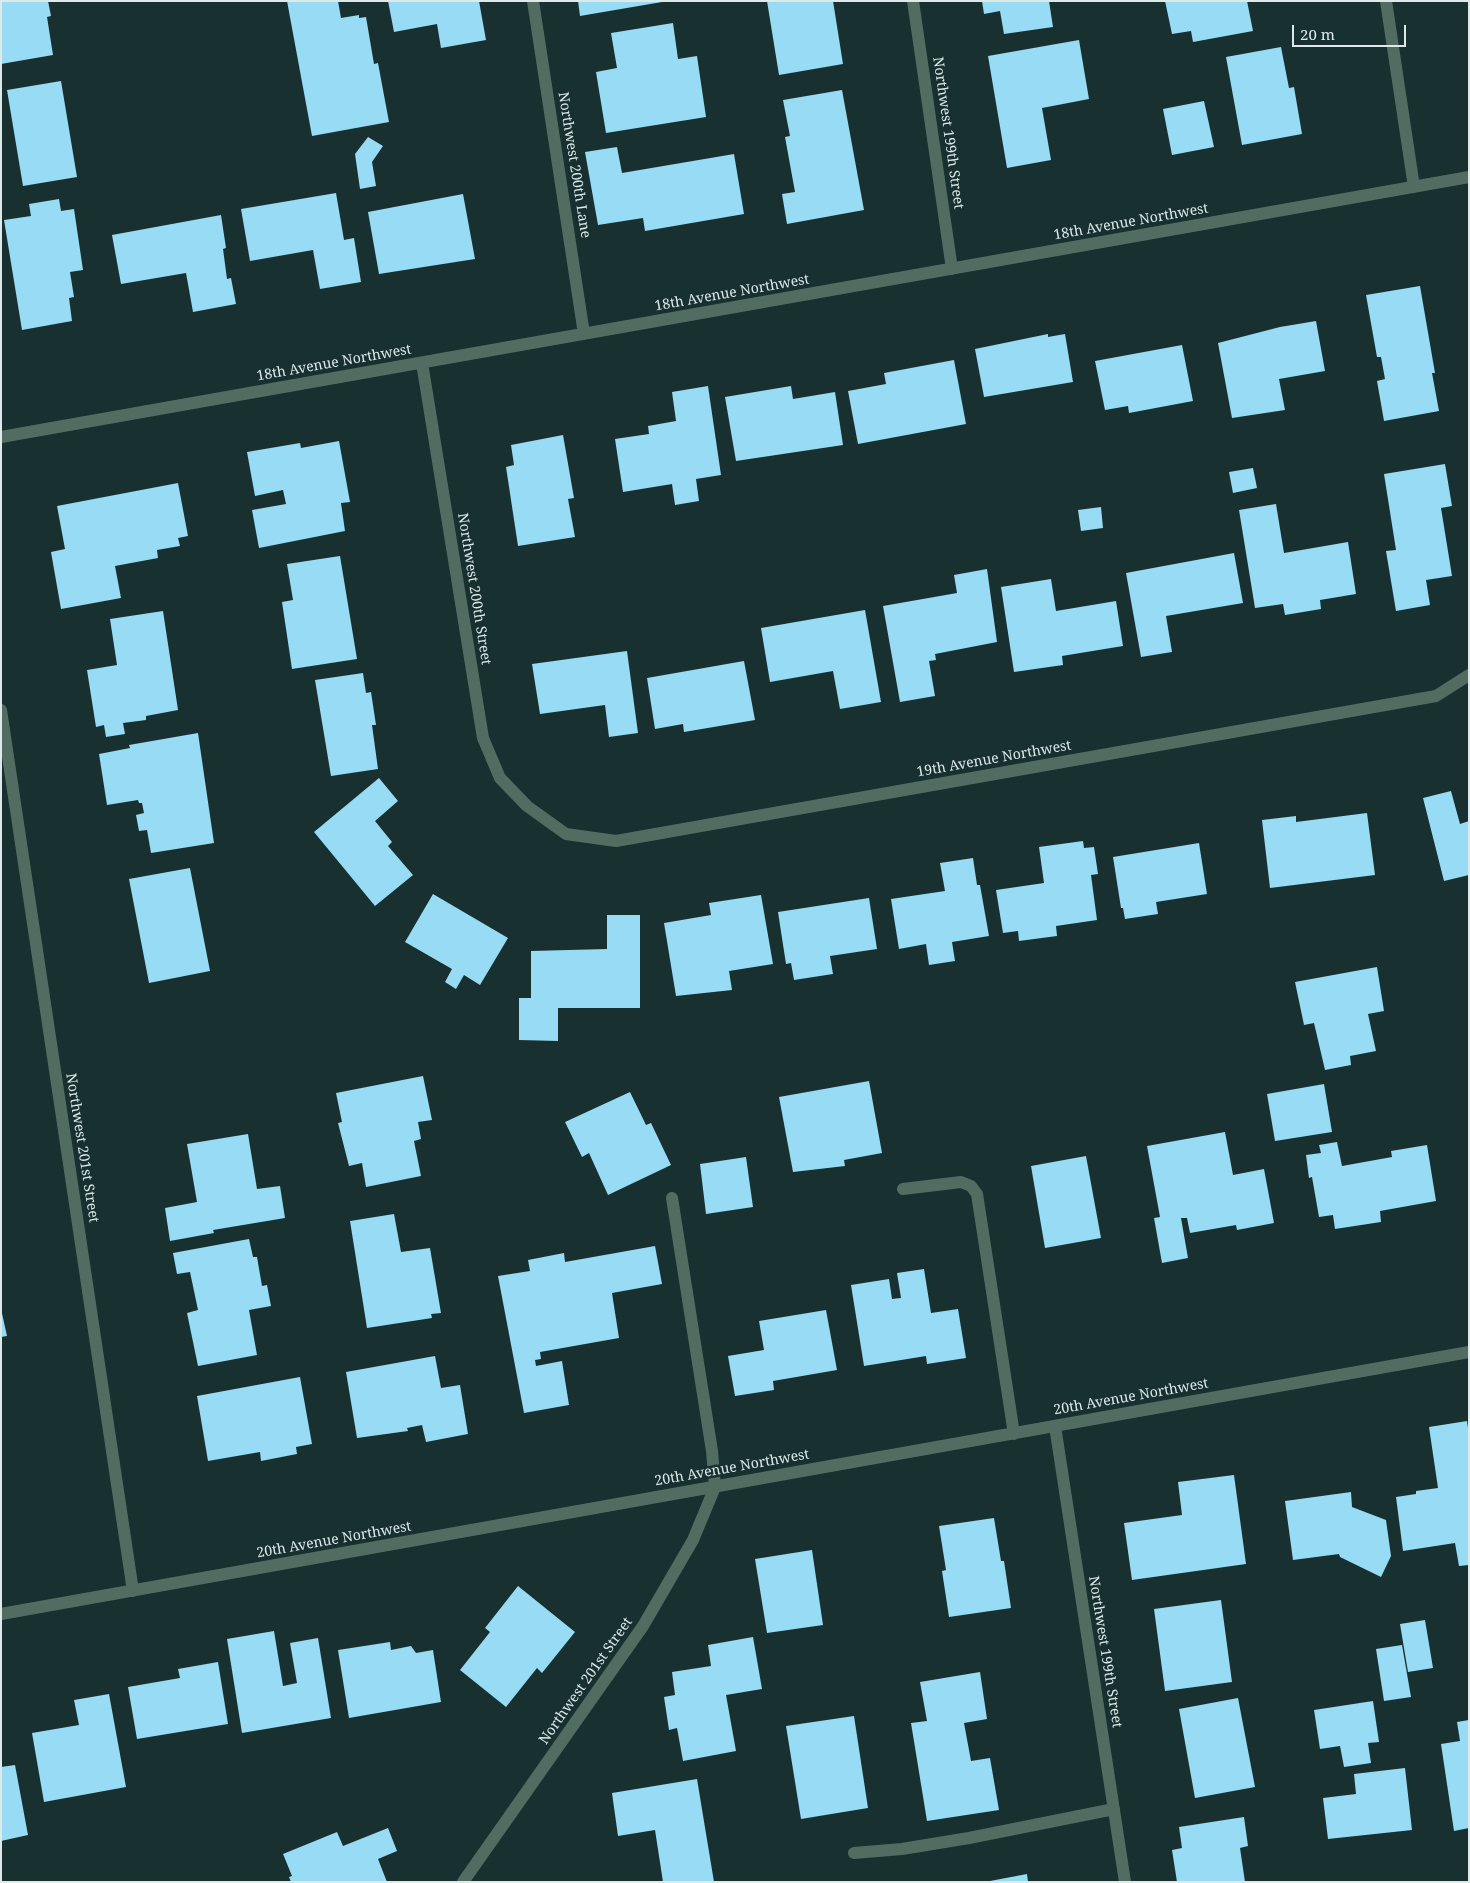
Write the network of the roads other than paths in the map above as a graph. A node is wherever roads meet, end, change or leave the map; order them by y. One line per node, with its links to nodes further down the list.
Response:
1 (533, 1): 7 (street, Northwest 200th Lane)
2 (913, 1): 6 (street, Northwest 199th Street)
3 (1386, 1): 5 (street)
4 (1469, 177): 5 (street, 18th Avenue Northwest)
5 (1414, 187): 6 (street, 18th Avenue Northwest)
6 (952, 269): 7 (street, 18th Avenue Northwest)
7 (584, 334): 8 (street, 18th Avenue Northwest)
8 (422, 363): 9 (street, 18th Avenue Northwest); 12 (street, Northwest 200th Street)
9 (1, 438)
10 (1469, 675): 12 (street, 19th Avenue Northwest)
11 (1, 710): 19 (street, Northwest 201st Street)
12 (527, 806)
13 (903, 1189): 17 (street)
14 (672, 1198): 18 (street)
15 (1469, 1352): 16 (street, 20th Avenue Northwest)
16 (1055, 1426): 17 (street, 20th Avenue Northwest); 21 (street, Northwest 199th Street)
17 (1014, 1434): 18 (street, 20th Avenue Northwest)
18 (715, 1487): 19 (street, 20th Avenue Northwest); 23 (street, Northwest 201st Street)
19 (133, 1591): 20 (street, 20th Avenue Northwest)
20 (1, 1614)
21 (1114, 1809): 22 (street); 24 (street, Northwest 199th Street)
22 (854, 1853)
23 (463, 1882)
24 (1125, 1882)

